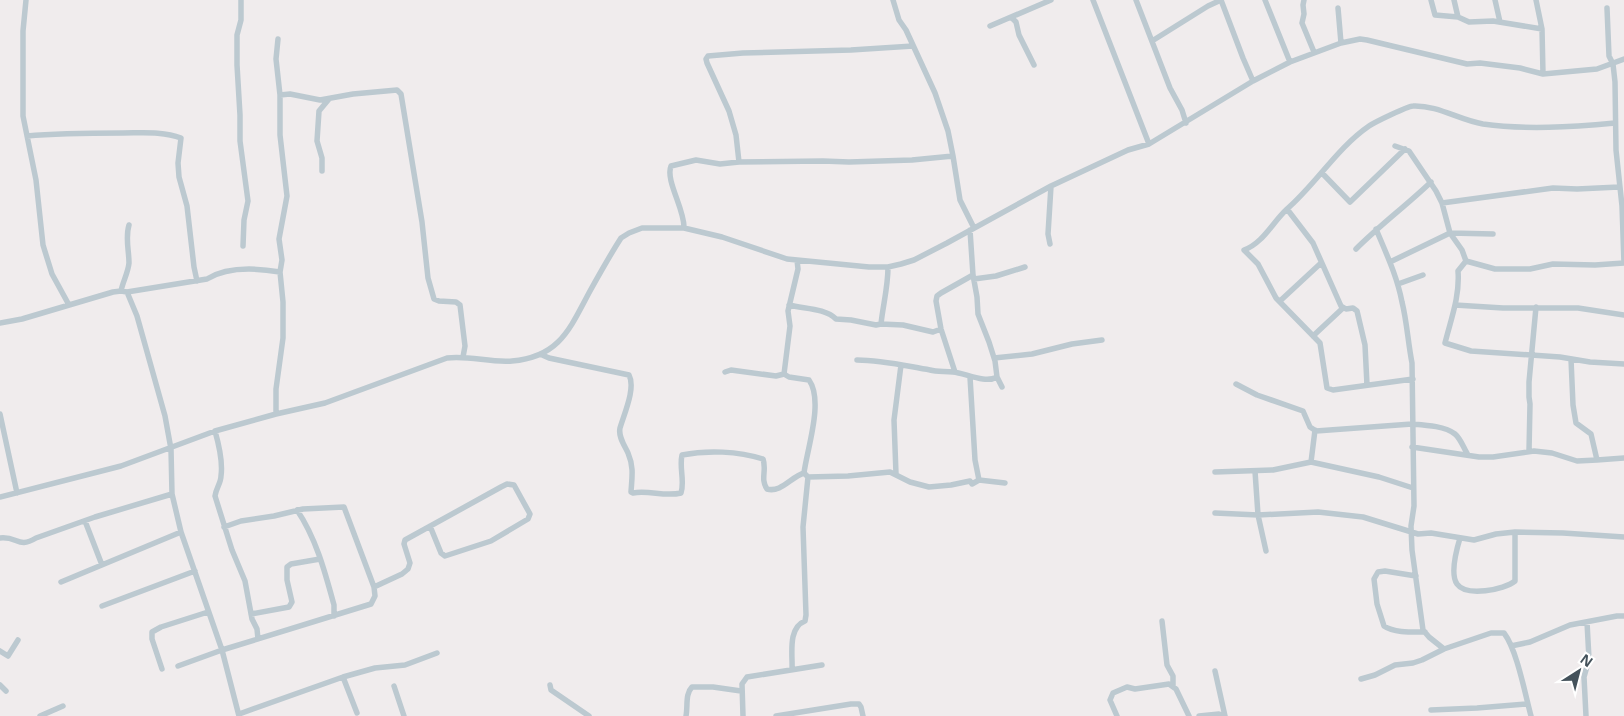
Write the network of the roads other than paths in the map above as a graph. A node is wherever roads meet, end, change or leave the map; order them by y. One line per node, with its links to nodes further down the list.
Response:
1 (26, 0): 36 (street)
2 (241, 0): 56 (street)
3 (893, 0): 24 (street)
4 (1051, 0): 17 (street)
5 (1093, 0): 37 (street)
6 (1136, 0): 22 (street)
7 (1221, 0): 22 (street); 31 (street)
8 (1265, 0): 27 (street)
9 (1304, 0): 25 (street)
10 (1431, 0): 16 (street)
11 (1454, 0): 16 (street)
12 (1495, 0): 18 (street)
13 (1536, 0): 20 (street)
14 (1338, 8): 23 (street)
15 (1608, 8): 28 (street)
16 (1458, 17): 18 (street)
17 (1012, 18): 19 (street); 29 (street)
18 (1500, 22): 20 (street)
19 (990, 26)
20 (1542, 29): 30 (street)
21 (278, 39): 32 (street)
22 (1152, 41): 34 (street)
23 (1341, 43): 25 (street); 30 (street)
24 (913, 46): 40 (street); 41 (street)
25 (1314, 52): 27 (street)
26 (1624, 59): 28 (street)
27 (1290, 62): 31 (street)
28 (1613, 64): 30 (street); 35 (street)
29 (1034, 65)
30 (1543, 74)
31 (1253, 81): 34 (street)
32 (280, 95): 33 (street); 65 (street)
33 (329, 99): 42 (street); 85 (street)
34 (1186, 123): 37 (street)
35 (1615, 124): 43 (street); 46 (street)
36 (27, 136): 68 (street); 72 (street)
37 (1149, 144): 45 (street)
38 (1395, 146): 39 (street)
39 (1405, 149): 43 (street); 44 (street)
40 (953, 156): 41 (street); 51 (street)
41 (739, 162): 50 (street)
42 (322, 171)
43 (1322, 173): 48 (street)
44 (1431, 182): 47 (street); 52 (street)
45 (1051, 186): 51 (street); 55 (street)
46 (1619, 187): 47 (street); 62 (street)
47 (1442, 202): 53 (street)
48 (1287, 210): 61 (street); 71 (street)
49 (129, 225): 70 (street)
50 (684, 228): 58 (street); 83 (street)
51 (972, 229): 63 (street); 67 (street)
52 (1376, 229): 57 (street); 60 (street)
53 (1450, 234): 54 (street); 59 (street); 60 (street)
54 (1493, 234)
55 (1050, 244)
56 (243, 246)
57 (1356, 248)
58 (797, 260): 63 (street); 73 (street)
59 (1466, 261): 62 (street); 74 (street)
60 (1390, 262): 69 (street)
61 (1322, 263): 71 (street); 76 (street)
62 (1624, 263)
63 (888, 267): 79 (street)
64 (1025, 268): 67 (street)
65 (280, 272): 68 (street); 101 (street)
66 (1422, 275): 69 (street)
67 (973, 277): 80 (street); 86 (street)
68 (197, 281): 70 (street)
69 (1398, 284): 96 (street)
70 (124, 291): 72 (street); 106 (street)
71 (1280, 301): 81 (street)
72 (69, 305): 78 (street)
73 (789, 305): 79 (street); 93 (street)
74 (1455, 305): 75 (street); 84 (street)
75 (1536, 307): 77 (street); 84 (street)
76 (1343, 308): 81 (street); 98 (street)
77 (1624, 315)
78 (0, 323)
79 (881, 324): 80 (street)
80 (941, 329): 92 (street)
81 (1313, 336): 98 (street)
82 (1102, 340): 86 (street)
83 (540, 354): 85 (street); 115 (street)
84 (1531, 356): 87 (street); 107 (street)
85 (463, 357): 101 (street)
86 (994, 358): 95 (street)
87 (1571, 359): 89 (street); 110 (street)
88 (857, 360): 90 (street)
89 (1624, 364)
90 (901, 365): 92 (street); 114 (street)
91 (725, 372): 93 (street)
92 (955, 372): 94 (street)
93 (784, 374): 115 (street)
94 (970, 377): 95 (street); 116 (street)
95 (998, 377): 99 (street)
96 (1413, 379): 98 (street); 102 (street)
97 (1236, 384): 103 (street)
98 (1367, 385)
99 (1002, 388)
100 (0, 414): 119 (street)
101 (276, 414): 104 (street)
102 (1412, 424): 103 (street); 105 (street); 108 (street)
103 (1315, 430): 111 (street)
104 (215, 431): 106 (street); 127 (street)
105 (1412, 447): 108 (street); 118 (street)
106 (170, 449): 119 (street); 120 (street)
107 (1529, 451): 108 (street); 110 (street)
108 (1468, 455)
109 (1624, 458): 110 (street)
110 (1597, 460)
111 (1311, 462): 112 (street); 118 (street)
112 (1255, 471): 113 (street); 124 (street)
113 (1215, 472)
114 (896, 474): 115 (street); 116 (street)
115 (806, 475): 159 (street)
116 (979, 480): 117 (street)
117 (1005, 483)
118 (1413, 488): 128 (street)
119 (17, 493): 121 (street)
120 (172, 494): 125 (street); 129 (street)
121 (0, 497)
122 (297, 510): 127 (street); 135 (street); 140 (street)
123 (1215, 512): 124 (street)
124 (1258, 515): 128 (street); 134 (street)
125 (85, 521): 132 (street); 136 (street)
126 (430, 526): 126 (street); 140 (street)
127 (224, 527): 143 (street)
128 (1412, 531): 133 (street); 138 (street)
129 (181, 532): 136 (street); 137 (street)
130 (1515, 532): 131 (street); 133 (street); 133 (street)
131 (1624, 537)
132 (0, 538)
133 (1460, 538)
134 (1266, 551)
135 (320, 559): 143 (street); 144 (street)
136 (102, 565): 139 (street)
137 (195, 571): 141 (street); 142 (street)
138 (1416, 576): 148 (street); 148 (street)
139 (61, 582)
140 (374, 587): 144 (street)
141 (102, 606)
142 (208, 612): 153 (street); 158 (street)
143 (251, 614): 149 (street)
144 (334, 616): 149 (street)
145 (1624, 616): 147 (street)
146 (1162, 621): 166 (street)
147 (1587, 622): 151 (street); 186 (street)
148 (1425, 632): 152 (street)
149 (258, 638): 153 (street)
150 (18, 640): 154 (street)
151 (1511, 646): 152 (street); 169 (street)
152 (1444, 649): 162 (street)
153 (222, 650): 157 (street); 173 (street)
154 (0, 651)
155 (437, 653): 161 (street)
156 (822, 665): 159 (street)
157 (178, 666)
158 (162, 669)
159 (792, 670): 168 (street)
160 (1215, 671): 184 (street)
161 (343, 677): 172 (street); 173 (street)
162 (1361, 679)
163 (0, 685): 167 (street)
164 (550, 685): 176 (street)
165 (394, 686): 175 (street)
166 (1173, 686): 181 (street); 182 (street)
167 (6, 691)
168 (742, 691): 177 (street); 178 (street)
169 (1527, 704): 171 (street); 185 (street)
170 (63, 706): 174 (street)
171 (1431, 710)
172 (357, 713)
173 (239, 715)
174 (40, 716)
175 (404, 716)
176 (589, 716)
177 (686, 716)
178 (743, 716)
179 (776, 716): 180 (street)
180 (863, 716)
181 (1117, 716)
182 (1187, 716)
183 (1199, 716): 184 (street)
184 (1225, 716)
185 (1531, 716)
186 (1586, 716)

